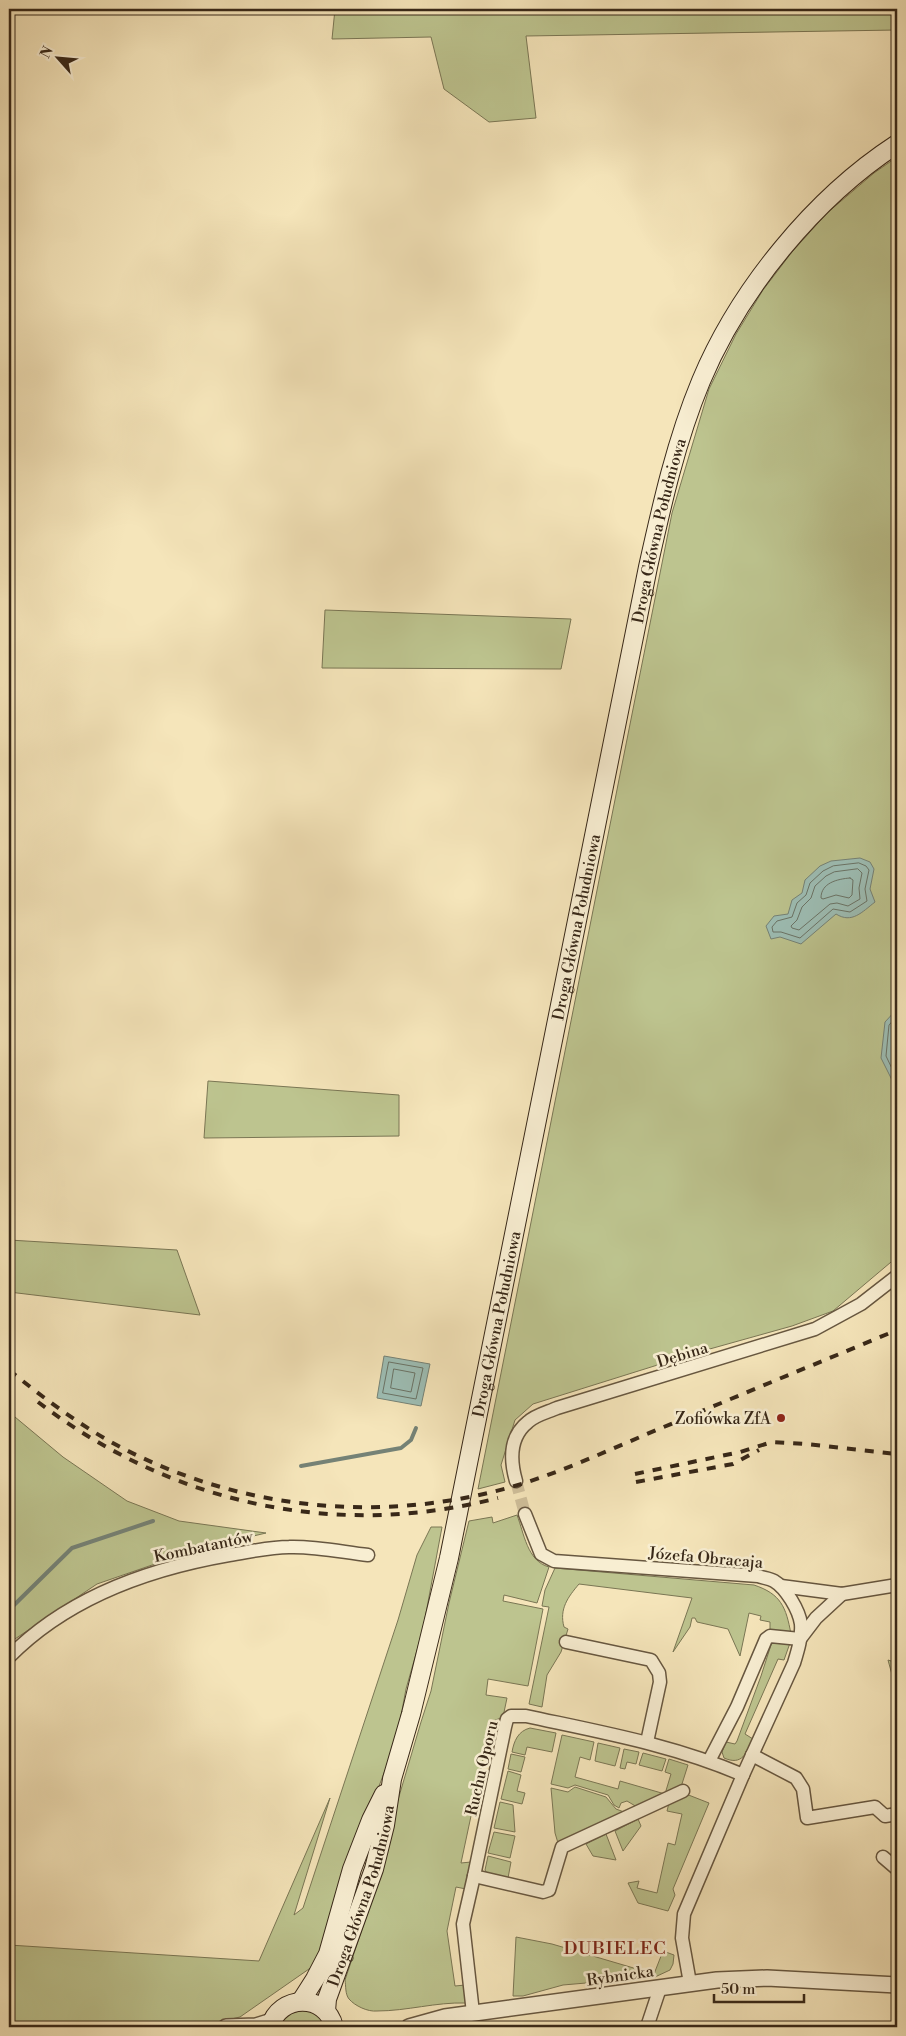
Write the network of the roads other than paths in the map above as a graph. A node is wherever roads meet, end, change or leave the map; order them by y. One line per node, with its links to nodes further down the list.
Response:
1 (897, 144): 16 (main road, Droga Główna Południowa)
2 (897, 1276): 3 (street, Dębina)
3 (516, 1480)
4 (525, 1514): 7 (street, Józefa Obracaja)
5 (368, 1555): 11 (street, Kombatantów)
6 (897, 1585): 8 (street)
7 (781, 1586): 8 (street); 9 (street, Józefa Obracaja)
8 (842, 1594): 9 (street)
9 (800, 1639): 13 (street, Józefa Obracaja); 14 (street)
10 (566, 1642): 12 (street)
11 (9, 1656)
12 (646, 1742): 14 (street, Ruchu Oporu); 21 (street, Ruchu Oporu)
13 (752, 1755): 15 (street, Józefa Obracaja); 18 (street)
14 (709, 1761): 15 (street, Ruchu Oporu)
15 (743, 1775): 22 (street)
16 (392, 1779): 25 (main road, Droga Główna Południowa); 27 (main road, Droga Główna Południowa)
17 (683, 1791): 21 (street)
18 (897, 1814)
19 (883, 1857): 20 (street)
20 (897, 1869)
21 (474, 1876): 26 (street, Ruchu Oporu)
22 (690, 1983): 23 (street, Rybnicka); 24 (street, Rybnicka)
23 (897, 1985)
24 (660, 1988): 26 (street, Rybnicka); 31 (street)
25 (301, 2001): 27 (main road); 28 (main road)
26 (473, 2013): 30 (street, Rybnicka)
27 (335, 2022)
28 (271, 2024): 29 (street)
29 (226, 2027)
30 (409, 2027)
31 (647, 2027)

